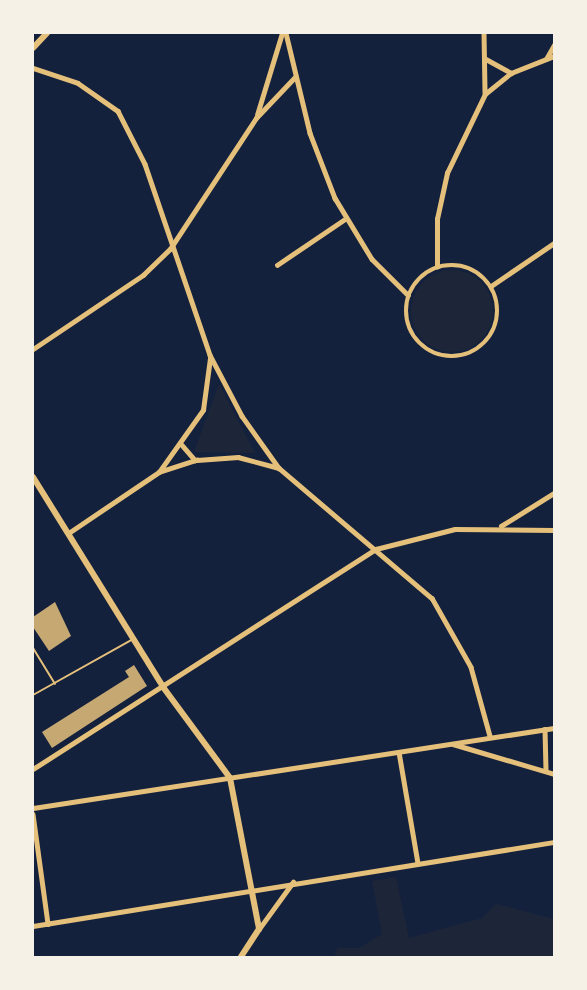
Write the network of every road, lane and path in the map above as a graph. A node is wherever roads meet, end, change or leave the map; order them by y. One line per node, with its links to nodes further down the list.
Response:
1 (47, 33): 6 (main road)
2 (282, 33): 14 (street)
3 (286, 33): 12 (street)
4 (484, 33): 8 (street)
5 (554, 45): 9 (street)
6 (33, 48)
7 (554, 56): 9 (street)
8 (486, 59): 11 (street); 13 (street)
9 (544, 61): 11 (street)
10 (33, 68): 17 (street)
11 (511, 74): 13 (street)
12 (295, 77): 14 (street); 15 (street)
13 (485, 94): 19 (street)
14 (256, 117): 17 (street)
15 (345, 219): 18 (street); 21 (street)
16 (554, 243): 20 (street)
17 (170, 249): 22 (street); 23 (street)
18 (277, 265)
19 (437, 267): 20 (street); 21 (street)
20 (491, 286): 21 (street)
21 (408, 295)
22 (33, 349)
23 (210, 355): 24 (street); 26 (street)
24 (182, 445): 25 (street); 27 (street)
25 (197, 460): 26 (street); 27 (street)
26 (279, 468): 33 (street)
27 (159, 472): 32 (street)
28 (33, 477): 32 (main road)
29 (554, 493): 30 (street)
30 (501, 526): 31 (street); 33 (street)
31 (554, 530)
32 (70, 532): 34 (main road)
33 (376, 549): 37 (street); 41 (street)
34 (134, 639): 36 (lane); 37 (main road)
35 (33, 648): 36 (lane)
36 (55, 684): 38 (lane)
37 (164, 687): 44 (street); 47 (main road)
38 (33, 695)
39 (554, 728): 40 (street)
40 (545, 729): 41 (street); 45 (street)
41 (490, 735): 42 (street)
42 (453, 743): 43 (street); 45 (street)
43 (399, 752): 47 (street); 51 (street)
44 (33, 769)
45 (546, 771): 46 (street)
46 (554, 774)
47 (230, 778): 48 (street); 53 (main road)
48 (33, 808)
49 (33, 814): 54 (street)
50 (554, 842): 51 (street)
51 (418, 862): 52 (street)
52 (293, 882): 53 (street); 56 (street)
53 (250, 888): 54 (street); 56 (main road)
54 (48, 924): 55 (street)
55 (33, 926)
56 (259, 929): 57 (main road)
57 (241, 957)

